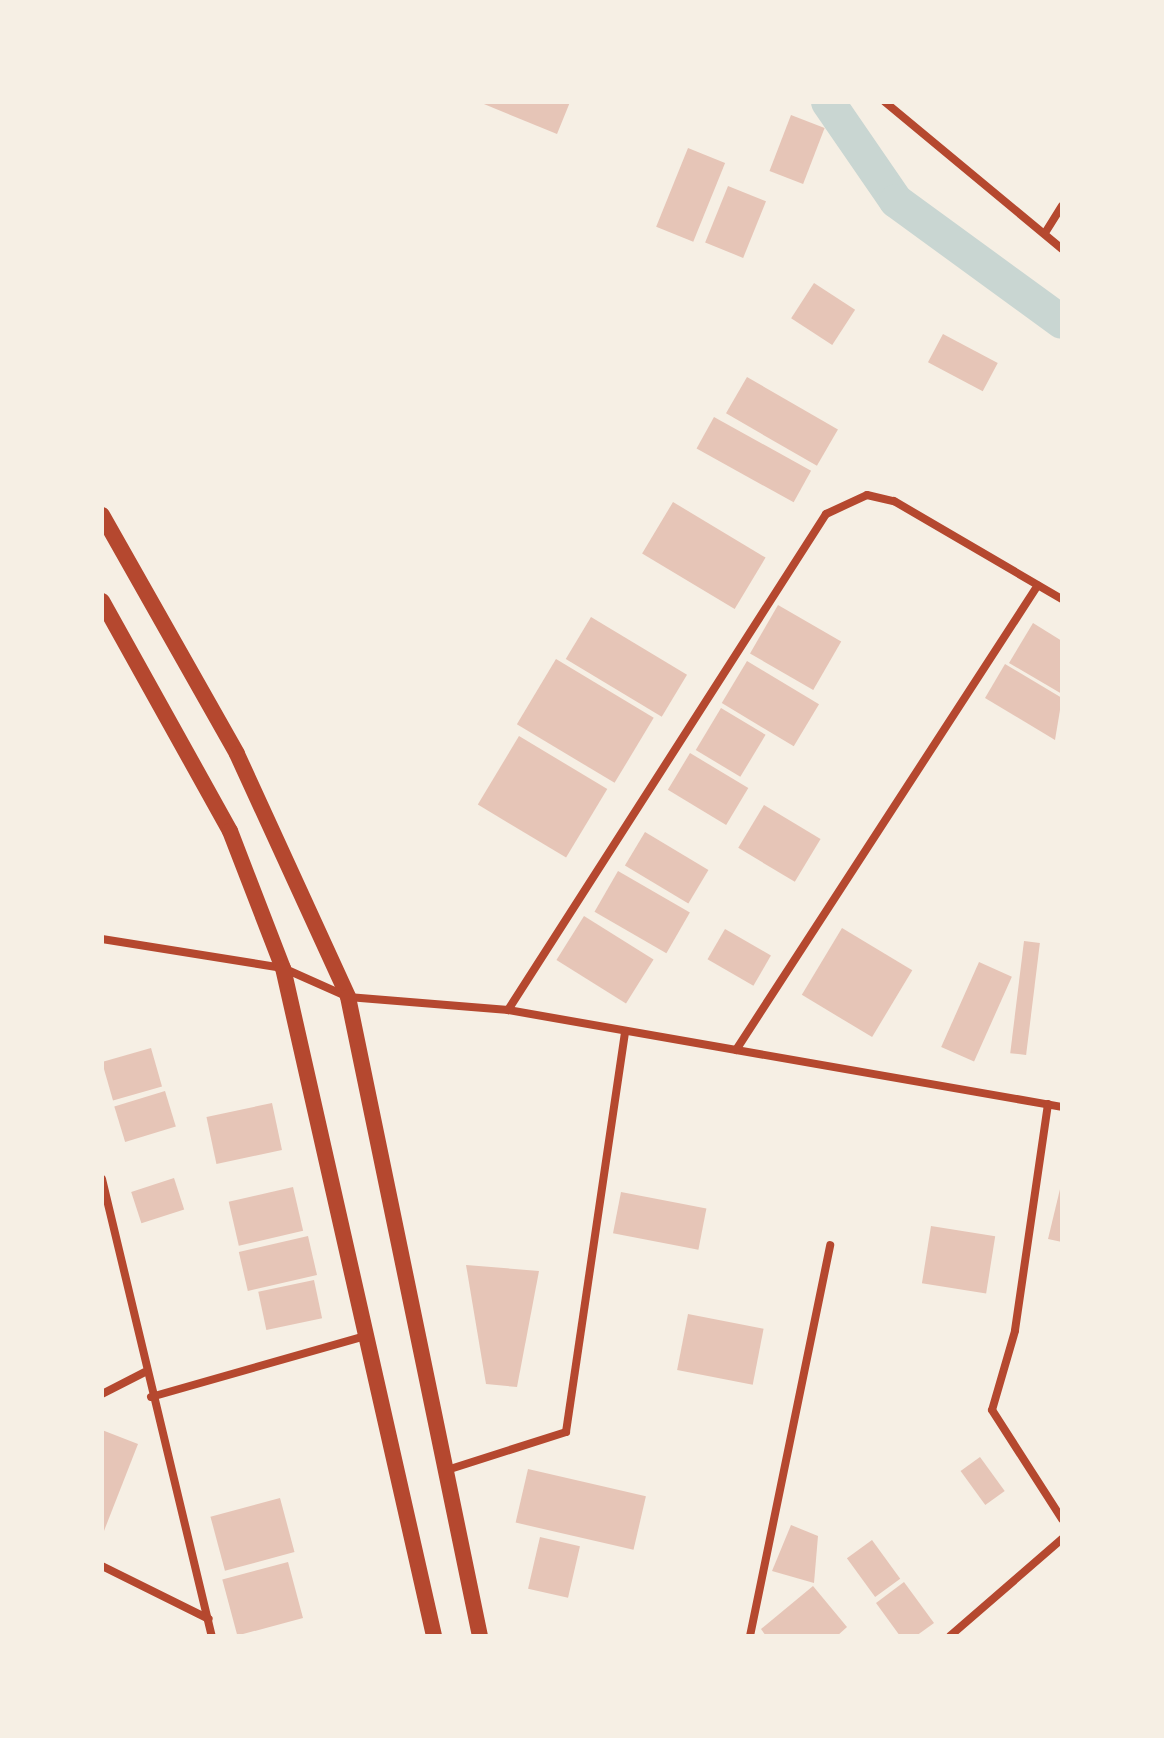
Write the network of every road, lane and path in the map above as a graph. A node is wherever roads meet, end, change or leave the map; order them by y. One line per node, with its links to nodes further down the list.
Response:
1 (885, 102): 3 (street)
2 (1062, 206): 3 (street)
3 (1045, 233): 4 (street)
4 (1062, 249)
5 (102, 515): 11 (main road)
6 (1038, 585): 7 (street); 12 (street); 14 (street)
7 (1062, 599)
8 (102, 601): 10 (main road)
9 (102, 939): 10 (street)
10 (283, 968): 11 (street); 19 (main road)
11 (348, 997): 12 (street); 23 (main road)
12 (508, 1010): 13 (street)
13 (625, 1031): 14 (street); 23 (street)
14 (736, 1050): 15 (street)
15 (1048, 1104): 16 (street); 24 (street)
16 (1062, 1107)
17 (102, 1179): 20 (street)
18 (830, 1245): 31 (street)
19 (371, 1334): 22 (street); 29 (main road)
20 (145, 1372): 21 (street); 22 (street)
21 (102, 1394)
22 (151, 1397): 27 (street)
23 (447, 1470): 30 (main road)
24 (1062, 1519)
25 (1062, 1539): 32 (street)
26 (102, 1566): 27 (street)
27 (209, 1619): 28 (street)
28 (212, 1636)
29 (434, 1636)
30 (480, 1636)
31 (750, 1636)
32 (950, 1636)

